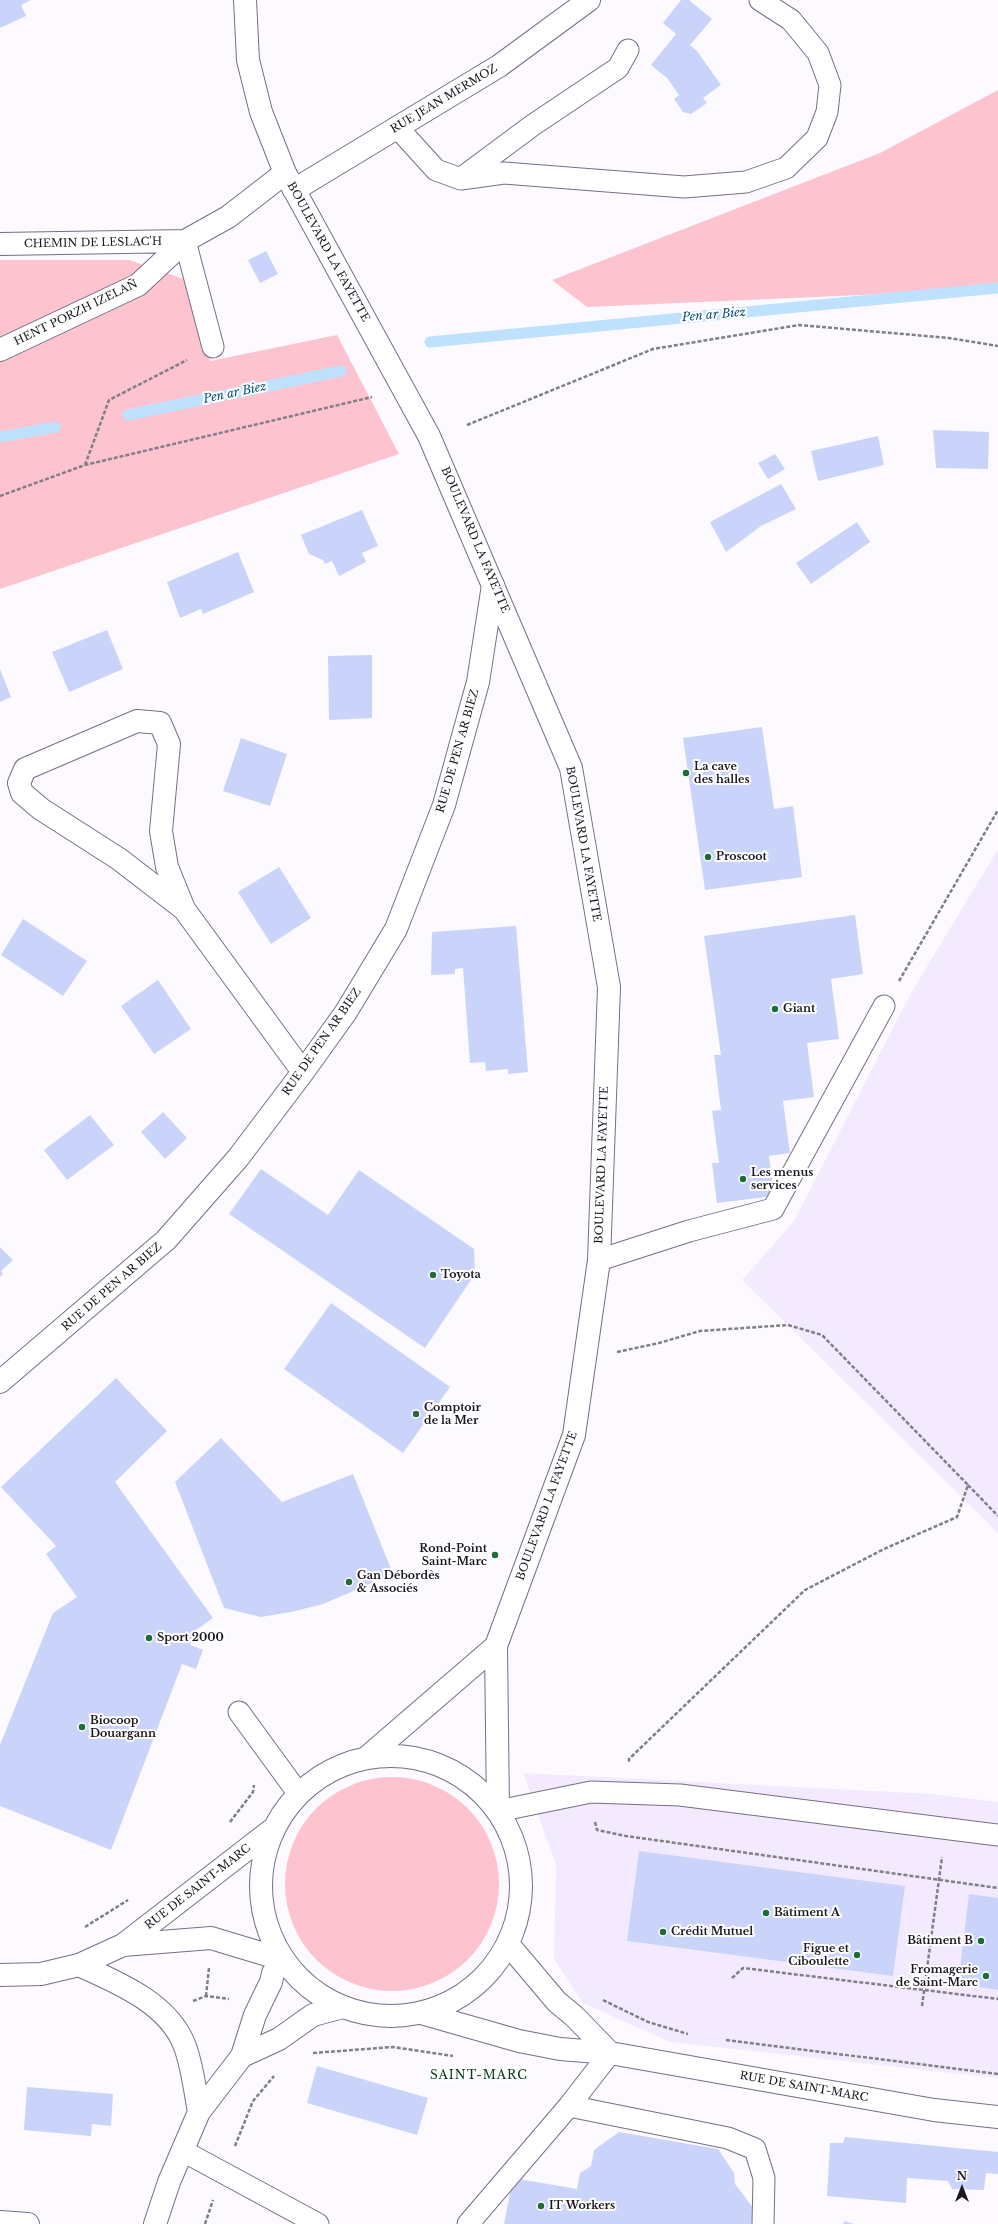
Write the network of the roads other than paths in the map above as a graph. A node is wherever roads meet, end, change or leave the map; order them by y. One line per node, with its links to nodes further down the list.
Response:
1 (245, 0): 7 (main road, BOULEVARD LA FAYETTE)
2 (589, 0): 5 (main road, RUE JEAN MERMOZ)
3 (760, 0): 6 (lane)
4 (628, 50): 6 (lane)
5 (397, 127): 6 (lane); 7 (main road, RUE JEAN MERMOZ)
6 (461, 179)
7 (289, 182): 8 (main road, HENT PORZH IZELAÑ); 12 (main road, BOULEVARD LA FAYETTE)
8 (185, 241): 9 (main road, CHEMIN DE LESLAC'H); 10 (lane); 11 (main road, HENT PORZH IZELAÑ)
9 (0, 244)
10 (213, 347)
11 (0, 350)
12 (493, 584): 15 (main road, RUE DE PEN AR BIEZ); 16 (main road, BOULEVARD LA FAYETTE)
13 (184, 909): 13 (main road); 15 (main road)
14 (884, 1006): 16 (lane)
15 (303, 1072): 17 (main road, RUE DE PEN AR BIEZ)
16 (598, 1260): 18 (main road, BOULEVARD LA FAYETTE)
17 (0, 1382)
18 (496, 1646): 20 (main road, BOULEVARD LA FAYETTE); 22 (main road, BOULEVARD LA FAYETTE)
19 (239, 1712): 21 (lane)
20 (366, 1758): 21 (main road); 22 (main road)
21 (298, 1793): 23 (main road)
22 (498, 1811): 24 (lane); 25 (main road)
23 (273, 1829): 26 (main road, RUE DE SAINT-MARC); 27 (main road)
24 (998, 1835)
25 (508, 1944): 31 (main road); 32 (main road)
26 (123, 1945): 27 (main road, RUE DE SAINT-MARC); 28 (main road, RUE DE SAINT-MARC)
27 (284, 1960): 30 (main road); 33 (main road)
28 (79, 1965): 29 (main road, RUE DE SAINT-MARC); 35 (main road)
29 (0, 1975)
30 (343, 2007): 31 (main road); 33 (main road)
31 (421, 2013): 32 (main road, RUE DE SAINT-MARC)
32 (610, 2053): 34 (lane); 36 (main road, RUE DE SAINT-MARC)
33 (242, 2056): 35 (main road)
34 (569, 2106): 42 (lane); 43 (lane)
35 (199, 2112): 37 (main road)
36 (998, 2118)
37 (183, 2151): 40 (main road); 41 (lane)
38 (0, 2222): 39 (main road)
39 (28, 2224)
40 (155, 2224)
41 (318, 2224)
42 (468, 2224)
43 (763, 2224)

